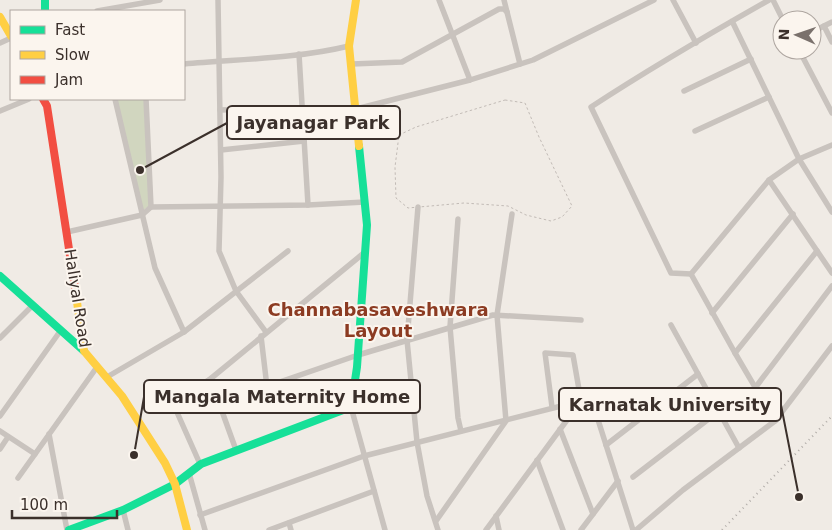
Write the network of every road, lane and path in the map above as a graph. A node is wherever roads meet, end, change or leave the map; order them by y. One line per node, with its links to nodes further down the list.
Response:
1 (118, 0): 10 (street)
2 (160, 0): 10 (street)
3 (218, 0): 24 (street)
4 (356, 0): 21 (street)
5 (438, 0): 18 (street)
6 (506, 0): 12 (street)
7 (654, 0): 28 (street)
8 (673, 0): 20 (street)
9 (771, 0): 14 (street)
10 (118, 7): 11 (street)
11 (102, 10)
12 (508, 12): 18 (street); 28 (street)
13 (0, 17): 17 (street)
14 (732, 21): 20 (street); 23 (street)
15 (832, 22): 16 (street)
16 (824, 26): 19 (street)
17 (10, 35)
18 (452, 35): 27 (street); 29 (street)
19 (832, 42)
20 (696, 43): 62 (street)
21 (349, 46): 22 (street); 27 (street)
22 (299, 54): 24 (street); 36 (street)
23 (751, 59): 30 (street); 31 (street)
24 (219, 60): 26 (street); 38 (street)
25 (804, 60): 39 (street)
26 (185, 64)
27 (352, 64): 37 (street)
28 (520, 64): 29 (street)
29 (470, 80): 37 (street)
30 (684, 91)
31 (769, 97): 41 (street); 45 (street)
32 (27, 100): 40 (street)
33 (115, 100): 55 (street)
34 (146, 100): 49 (street)
35 (46, 101): 57 (street, Haliyal Road)
36 (302, 108): 38 (street); 42 (street)
37 (356, 109): 47 (street)
38 (220, 110): 44 (street)
39 (831, 110)
40 (0, 111)
41 (695, 131)
42 (304, 141): 44 (street); 48 (street)
43 (832, 145): 45 (street)
44 (221, 150): 50 (street)
45 (799, 159): 46 (street); 52 (street)
46 (769, 180): 54 (street); 62 (street)
47 (365, 202): 48 (street); 60 (street)
48 (308, 205): 50 (street)
49 (151, 207): 50 (street); 55 (street)
50 (220, 207): 65 (street)
51 (418, 207): 51 (path); 76 (street)
52 (832, 212)
53 (512, 214): 68 (street)
54 (793, 214): 59 (street); 67 (street)
55 (142, 215): 57 (street); 73 (street)
56 (458, 219): 71 (street)
57 (67, 232): 78 (street, Haliyal Road)
58 (288, 251): 65 (street)
59 (817, 251): 61 (street); 79 (street)
60 (365, 252): 74 (street); 80 (street)
61 (832, 273)
62 (691, 274): 67 (street)
63 (0, 276): 66 (street)
64 (832, 286): 86 (street)
65 (236, 291): 73 (street); 74 (street)
66 (33, 305): 72 (street); 75 (street)
67 (712, 313): 79 (street)
68 (497, 315): 69 (street); 71 (street); 94 (street)
69 (581, 320)
70 (671, 325): 82 (street)
71 (450, 327): 76 (street); 97 (street)
72 (61, 330): 78 (street); 92 (street)
73 (184, 332): 83 (street)
74 (263, 334): 84 (street); 85 (street)
75 (0, 338)
76 (406, 340): 80 (street); 100 (street)
77 (832, 346): 93 (street)
78 (84, 351): 81 (street, Haliyal Road)
79 (735, 354): 86 (street)
80 (358, 355): 85 (street); 89 (street)
81 (97, 367): 83 (street, Haliyal Road); 98 (street)
82 (698, 374): 91 (street); 101 (street)
83 (107, 377): 113 (street, Haliyal Road)
84 (209, 380): 88 (street); 108 (street)
85 (267, 386): 88 (street)
86 (755, 388): 93 (street)
87 (581, 401): 90 (street); 90 (street); 95 (street); 101 (street)
88 (219, 403): 104 (street)
89 (351, 407): 104 (street); 106 (street)
90 (552, 407): 94 (street)
91 (718, 411): 102 (street); 111 (street)
92 (0, 416)
93 (775, 420): 102 (street)
94 (506, 421): 97 (street); 119 (street)
95 (560, 428): 107 (street); 116 (street)
96 (0, 431): 99 (street)
97 (461, 431): 100 (street)
98 (49, 434): 105 (street); 121 (street)
99 (8, 437): 103 (street); 105 (street)
100 (417, 442): 106 (street); 119 (street)
101 (606, 445): 112 (street)
102 (739, 448): 133 (street)
103 (0, 449)
104 (236, 450): 108 (street)
105 (35, 454): 110 (street)
106 (364, 456): 114 (street); 117 (street)
107 (537, 460): 118 (street); 131 (street)
108 (200, 464): 109 (street)
109 (189, 473): 113 (street); 117 (street)
110 (18, 478)
111 (633, 478)
112 (618, 481): 116 (street); 133 (street)
113 (175, 484): 115 (street); 123 (street, Haliyal Road)
114 (374, 491): 120 (street); 127 (street)
115 (123, 510): 121 (street); 122 (street)
116 (593, 514): 132 (street)
117 (200, 515): 124 (street)
118 (496, 516): 129 (street); 130 (street)
119 (436, 521): 128 (street)
120 (289, 523): 125 (street); 126 (street)
121 (68, 530)
122 (128, 530)
123 (187, 530)
124 (205, 530)
125 (269, 530)
126 (292, 530)
127 (385, 530)
128 (438, 530)
129 (486, 530)
130 (499, 530)
131 (563, 530)
132 (581, 530)
133 (634, 530)

